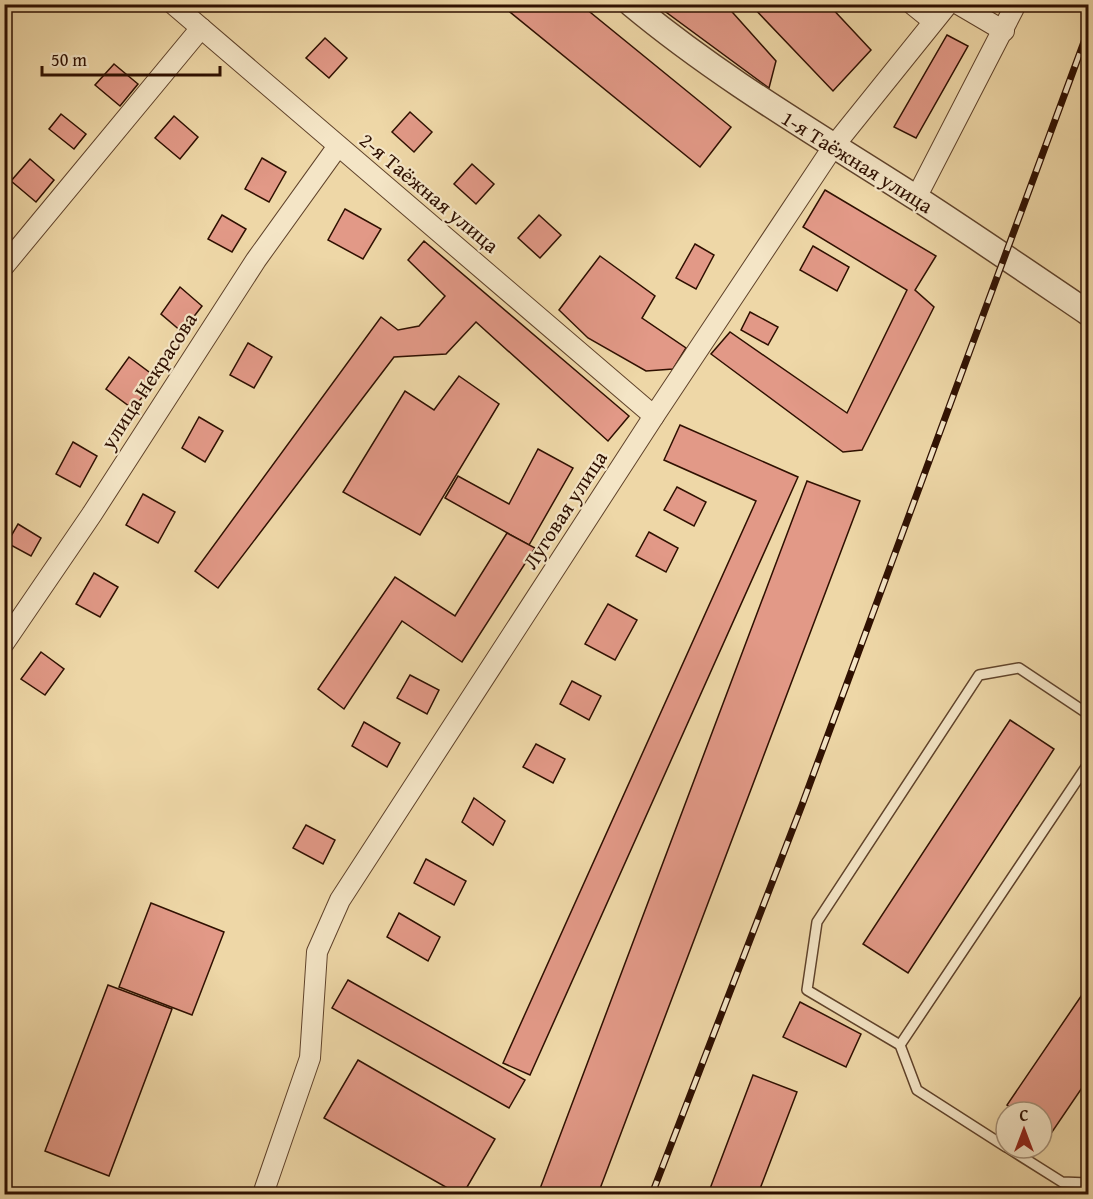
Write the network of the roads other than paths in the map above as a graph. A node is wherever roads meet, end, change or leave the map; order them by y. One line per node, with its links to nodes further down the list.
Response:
1 (173, 4): 8 (street, 2-я Таёжная улица)
2 (631, 4): 11 (street, 1-я Таёжная улица)
3 (912, 4): 7 (street)
4 (948, 4): 7 (street, Луговая улица)
5 (958, 4): 9 (street)
6 (1016, 4): 9 (street)
7 (933, 21): 11 (street, Луговая улица)
8 (201, 28): 10 (street, 2-я Таёжная улица); 13 (street)
9 (1004, 31): 12 (street)
10 (338, 146): 15 (street, 2-я Таёжная улица); 16 (street, улица Некрасова)
11 (833, 147): 12 (street, 1-я Таёжная улица); 15 (street, Луговая улица)
12 (916, 198): 14 (street, 1-я Таёжная улица)
13 (4, 266)
14 (1089, 312)
15 (654, 416): 23 (street, Луговая улица)
16 (4, 643)
17 (1089, 714): 19 (lane)
18 (1089, 764): 19 (lane)
19 (900, 1045): 20 (lane)
20 (994, 1139)
21 (1027, 1160): 22 (lane)
22 (1089, 1184)
23 (262, 1194)

